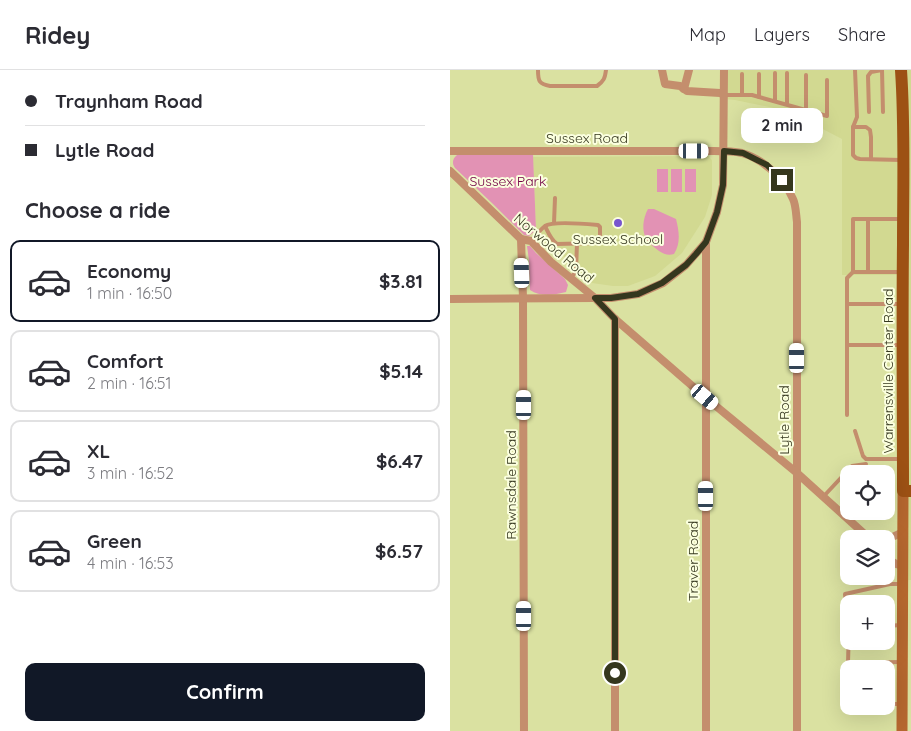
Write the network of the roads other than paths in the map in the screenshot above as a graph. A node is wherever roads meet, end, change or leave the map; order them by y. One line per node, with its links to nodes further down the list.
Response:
1 (538, 70): 2 (lane)
2 (606, 70)
3 (662, 70): 15 (street)
4 (689, 70): 15 (street)
5 (724, 70): 16 (street)
6 (855, 70): 24 (lane)
7 (882, 70): 22 (lane); 23 (lane)
8 (901, 70): 28 (main road, Warrensville Center Road)
9 (775, 73): 19 (lane)
10 (742, 74): 17 (lane)
11 (759, 74): 18 (lane)
12 (787, 74): 20 (lane)
13 (806, 75): 21 (lane)
14 (827, 80): 21 (lane)
15 (684, 89): 16 (street)
16 (724, 95): 17 (lane); 26 (street)
17 (742, 95): 18 (lane)
18 (759, 97): 19 (lane)
19 (775, 101): 20 (lane)
20 (787, 104): 21 (lane)
21 (806, 110)
22 (869, 112)
23 (883, 112)
24 (853, 127): 27 (lane); 27 (lane)
25 (450, 151): 26 (street, Sussex Road)
26 (724, 151): 38 (street); 58 (street, Lytle Road)
27 (871, 159): 28 (lane)
28 (904, 160): 32 (main road, Warrensville Center Road)
29 (450, 171): 35 (street, Norwood Road)
30 (555, 198): 33 (lane)
31 (868, 219): 32 (lane); 40 (lane); 41 (lane)
32 (903, 219): 36 (main road, Warrensville Center Road)
33 (554, 224): 34 (lane); 39 (lane)
34 (546, 226): 37 (lane); 39 (lane)
35 (521, 239): 37 (street, Norwood Road); 45 (street, Rawnsdale Road)
36 (907, 239): 42 (main road, Warrensville Center Road)
37 (531, 241): 43 (street, Norwood Road)
38 (706, 242): 46 (street); 52 (street, Traver Road)
39 (577, 243): 43 (lane)
40 (853, 272): 41 (lane); 47 (lane)
41 (868, 272): 42 (lane)
42 (902, 272): 48 (main road, Warrensville Center Road)
43 (571, 278): 46 (street, Norwood Road)
44 (450, 298): 45 (street)
45 (523, 298): 46 (street); 75 (street, Rawnsdale Road)
46 (595, 298): 49 (street, Norwood Road)
47 (847, 304): 48 (lane); 50 (lane)
48 (903, 304): 51 (main road, Warrensville Center Road)
49 (615, 319): 52 (street, Norwood Road); 76 (street)
50 (847, 345): 51 (lane); 54 (lane)
51 (902, 345): 53 (main road, Warrensville Center Road)
52 (705, 397): 58 (street, Norwood Road); 77 (street, Traver Road)
53 (907, 409): 56 (main road, Warrensville Center Road)
54 (847, 415)
55 (855, 431): 56 (lane)
56 (903, 459): 59 (main road, Warrensville Center Road)
57 (866, 464): 60 (lane)
58 (797, 473): 60 (street, Norwood Road); 78 (street, Lytle Road)
59 (907, 491): 62 (main road, Warrensville Center Road)
60 (823, 497): 61 (street, Norwood Road)
61 (860, 530)
62 (903, 532): 63 (street); 64 (main road, Warrensville Center Road)
63 (895, 536)
64 (907, 552): 66 (main road, Warrensville Center Road)
65 (895, 563): 66 (street)
66 (903, 566): 67 (main road, Warrensville Center Road)
67 (902, 584): 68 (lane); 70 (main road, Warrensville Center Road)
68 (845, 595)
69 (895, 625): 70 (lane)
70 (902, 625): 72 (main road, Warrensville Center Road)
71 (895, 662): 72 (lane)
72 (902, 662): 74 (main road, Warrensville Center Road)
73 (895, 704): 74 (lane)
74 (902, 704): 79 (main road, Warrensville Center Road)
75 (524, 731)
76 (615, 731)
77 (706, 731)
78 (798, 731)
79 (902, 731)

